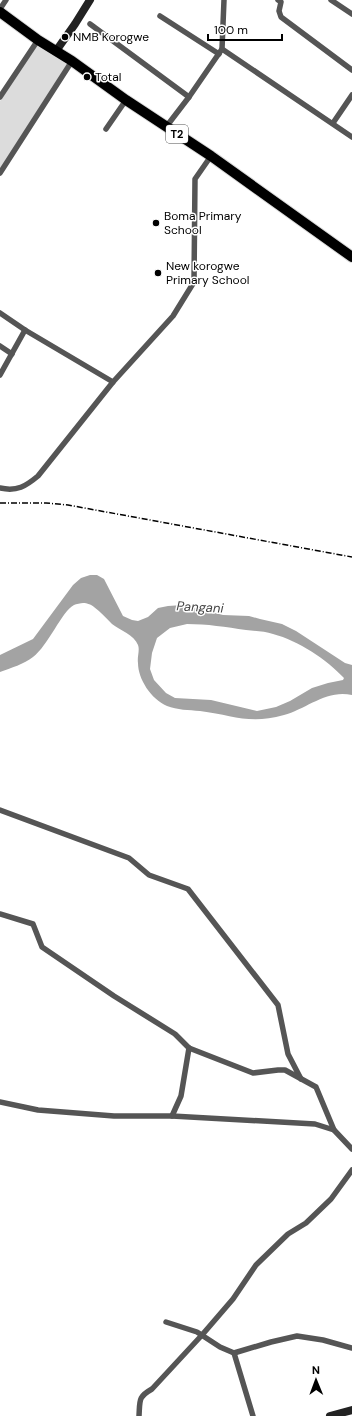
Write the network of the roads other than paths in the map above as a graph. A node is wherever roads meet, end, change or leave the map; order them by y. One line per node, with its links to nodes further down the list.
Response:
1 (6, 0): 6 (street)
2 (90, 0): 12 (street)
3 (224, 0): 13 (street)
4 (330, 0): 8 (street)
5 (280, 1): 15 (street)
6 (0, 9)
7 (0, 12): 11 (highway, T2)
8 (352, 14)
9 (160, 16): 13 (street)
10 (90, 24): 18 (street)
11 (38, 40): 12 (highway, T2); 17 (street)
12 (56, 51): 14 (highway, T2)
13 (221, 51): 18 (street); 20 (street)
14 (72, 61): 19 (highway, T2); 25 (street)
15 (352, 70)
16 (352, 94): 20 (street)
17 (0, 97)
18 (189, 97): 21 (street)
19 (126, 100): 21 (highway, T2); 22 (street)
20 (333, 123): 23 (street)
21 (166, 127): 24 (highway, T2)
22 (106, 130)
23 (352, 137)
24 (211, 156): 26 (highway, T2); 32 (street)
25 (0, 174)
26 (352, 257)
27 (0, 313): 28 (street)
28 (25, 330): 30 (street); 32 (street)
29 (0, 346): 30 (street)
30 (12, 354): 31 (street)
31 (0, 375)
32 (114, 382): 33 (street)
33 (0, 488)
34 (0, 810): 37 (street)
35 (0, 914): 36 (street)
36 (189, 1048): 37 (street); 39 (street)
37 (302, 1079): 40 (street)
38 (0, 1102): 39 (street)
39 (172, 1116): 40 (street)
40 (334, 1130): 41 (street)
41 (352, 1149)
42 (352, 1170): 44 (street)
43 (166, 1322): 44 (street)
44 (202, 1335): 46 (street); 48 (street)
45 (352, 1348): 46 (street)
46 (234, 1353): 49 (street)
47 (352, 1410): 50 (street)
48 (139, 1416)
49 (253, 1416)
50 (330, 1416)

